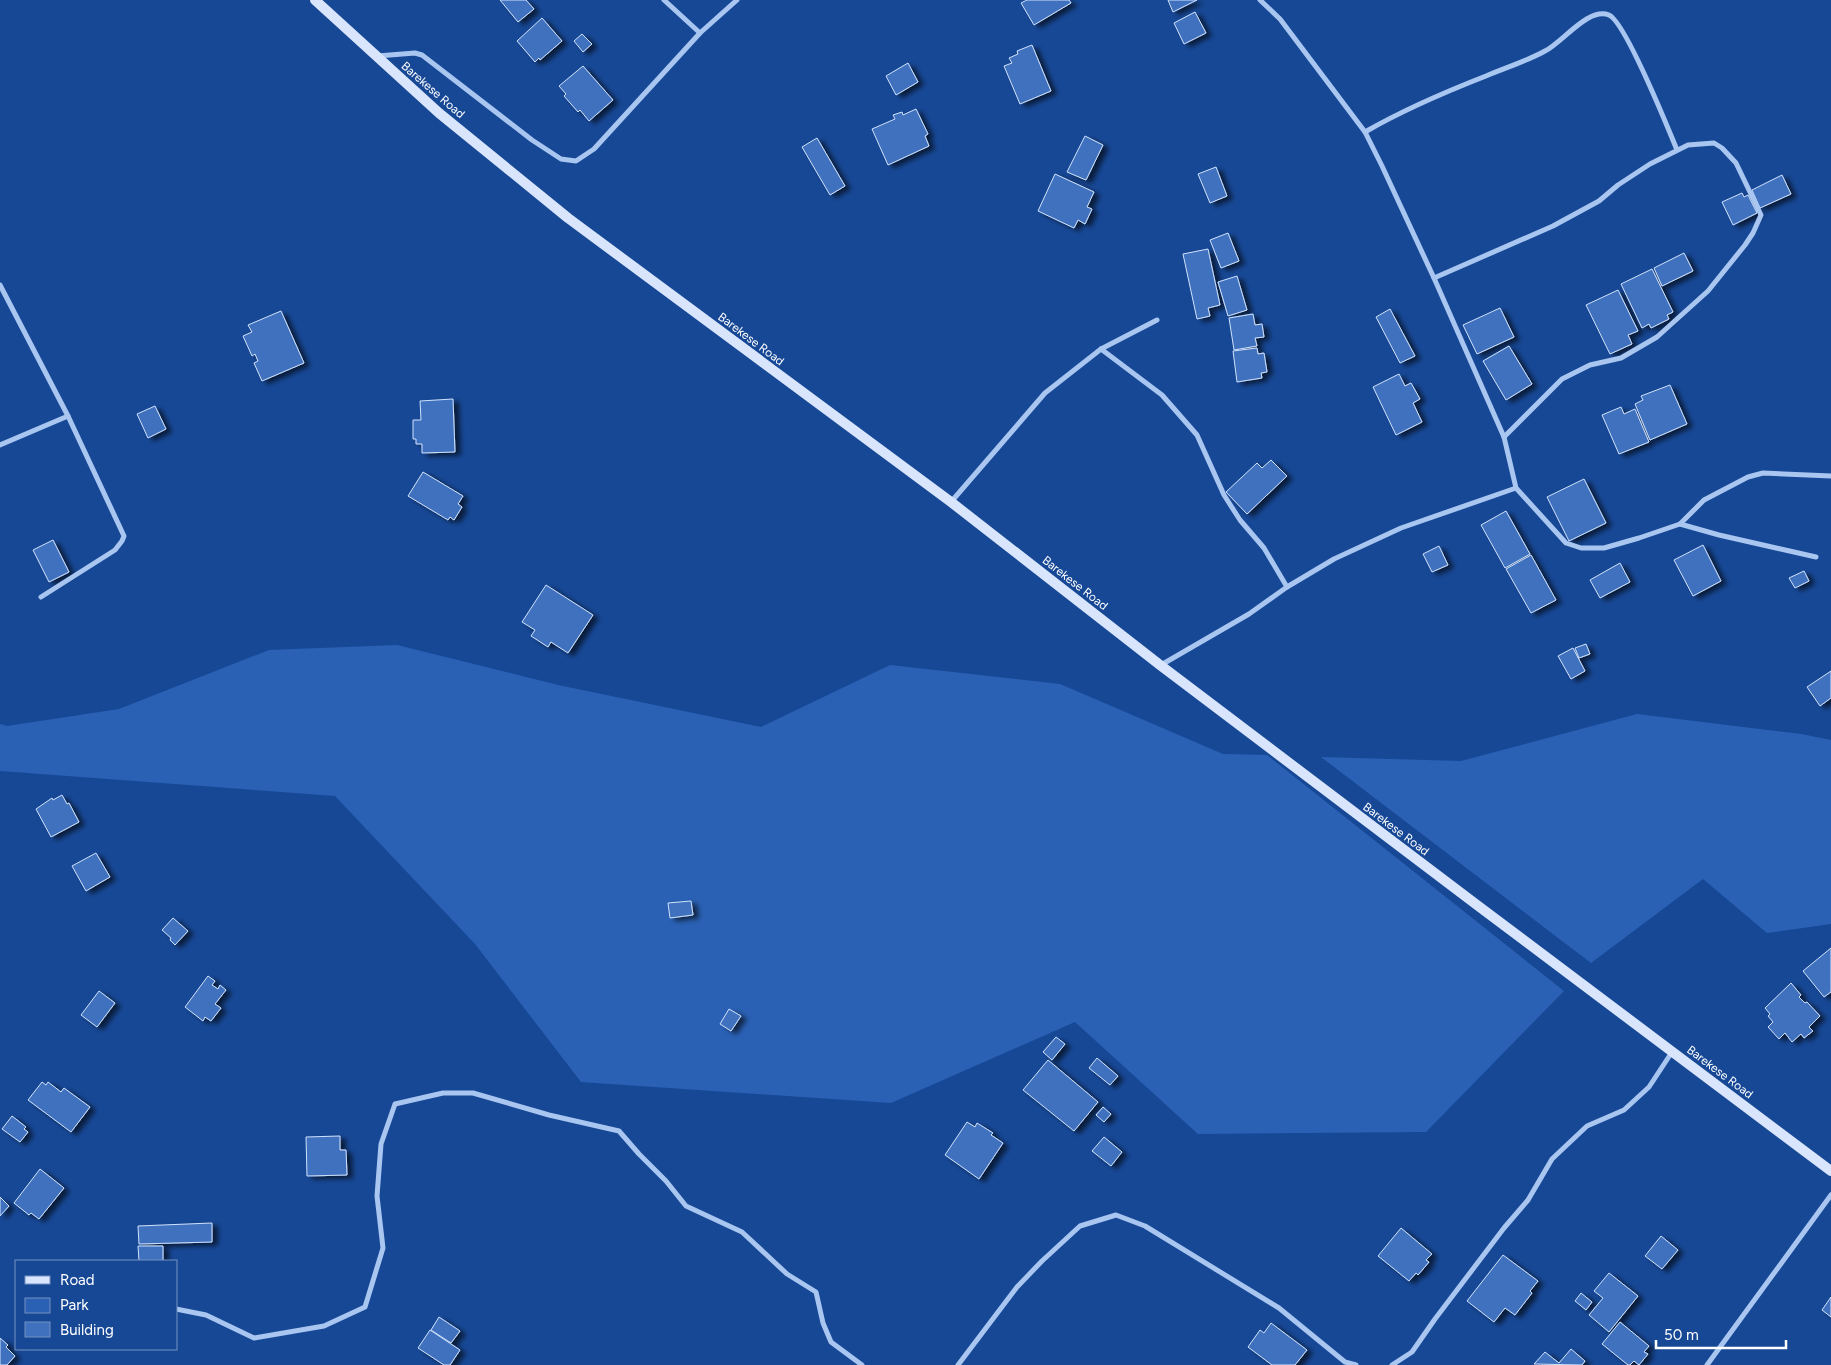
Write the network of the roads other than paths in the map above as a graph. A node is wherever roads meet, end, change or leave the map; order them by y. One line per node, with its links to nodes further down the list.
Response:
1 (314, 0): 6 (main road, Barekese Road)
2 (664, 0): 5 (street)
3 (737, 0): 5 (street)
4 (1260, 0): 7 (street)
5 (700, 33): 6 (street)
6 (374, 56): 18 (main road, Barekese Road)
7 (1365, 132): 8 (street); 9 (street)
8 (1677, 150): 9 (street); 14 (street)
9 (1434, 278): 14 (street)
10 (0, 285): 13 (street)
11 (1157, 320): 12 (street)
12 (1101, 349): 18 (street); 21 (street)
13 (68, 416): 15 (street); 22 (street)
14 (1504, 437): 17 (street)
15 (0, 445)
16 (1831, 476): 19 (street)
17 (1516, 488): 19 (street); 21 (street)
18 (951, 502): 23 (main road, Barekese Road)
19 (1680, 524): 20 (street)
20 (1816, 557)
21 (1287, 587): 23 (street)
22 (41, 596)
23 (1160, 665): 24 (main road, Barekese Road)
24 (1672, 1052): 25 (main road, Barekese Road); 31 (street)
25 (1831, 1171)
26 (1831, 1195): 32 (street)
27 (178, 1309): 28 (street)
28 (862, 1365)
29 (958, 1365): 30 (street)
30 (1356, 1365)
31 (1392, 1365)
32 (1707, 1365)

